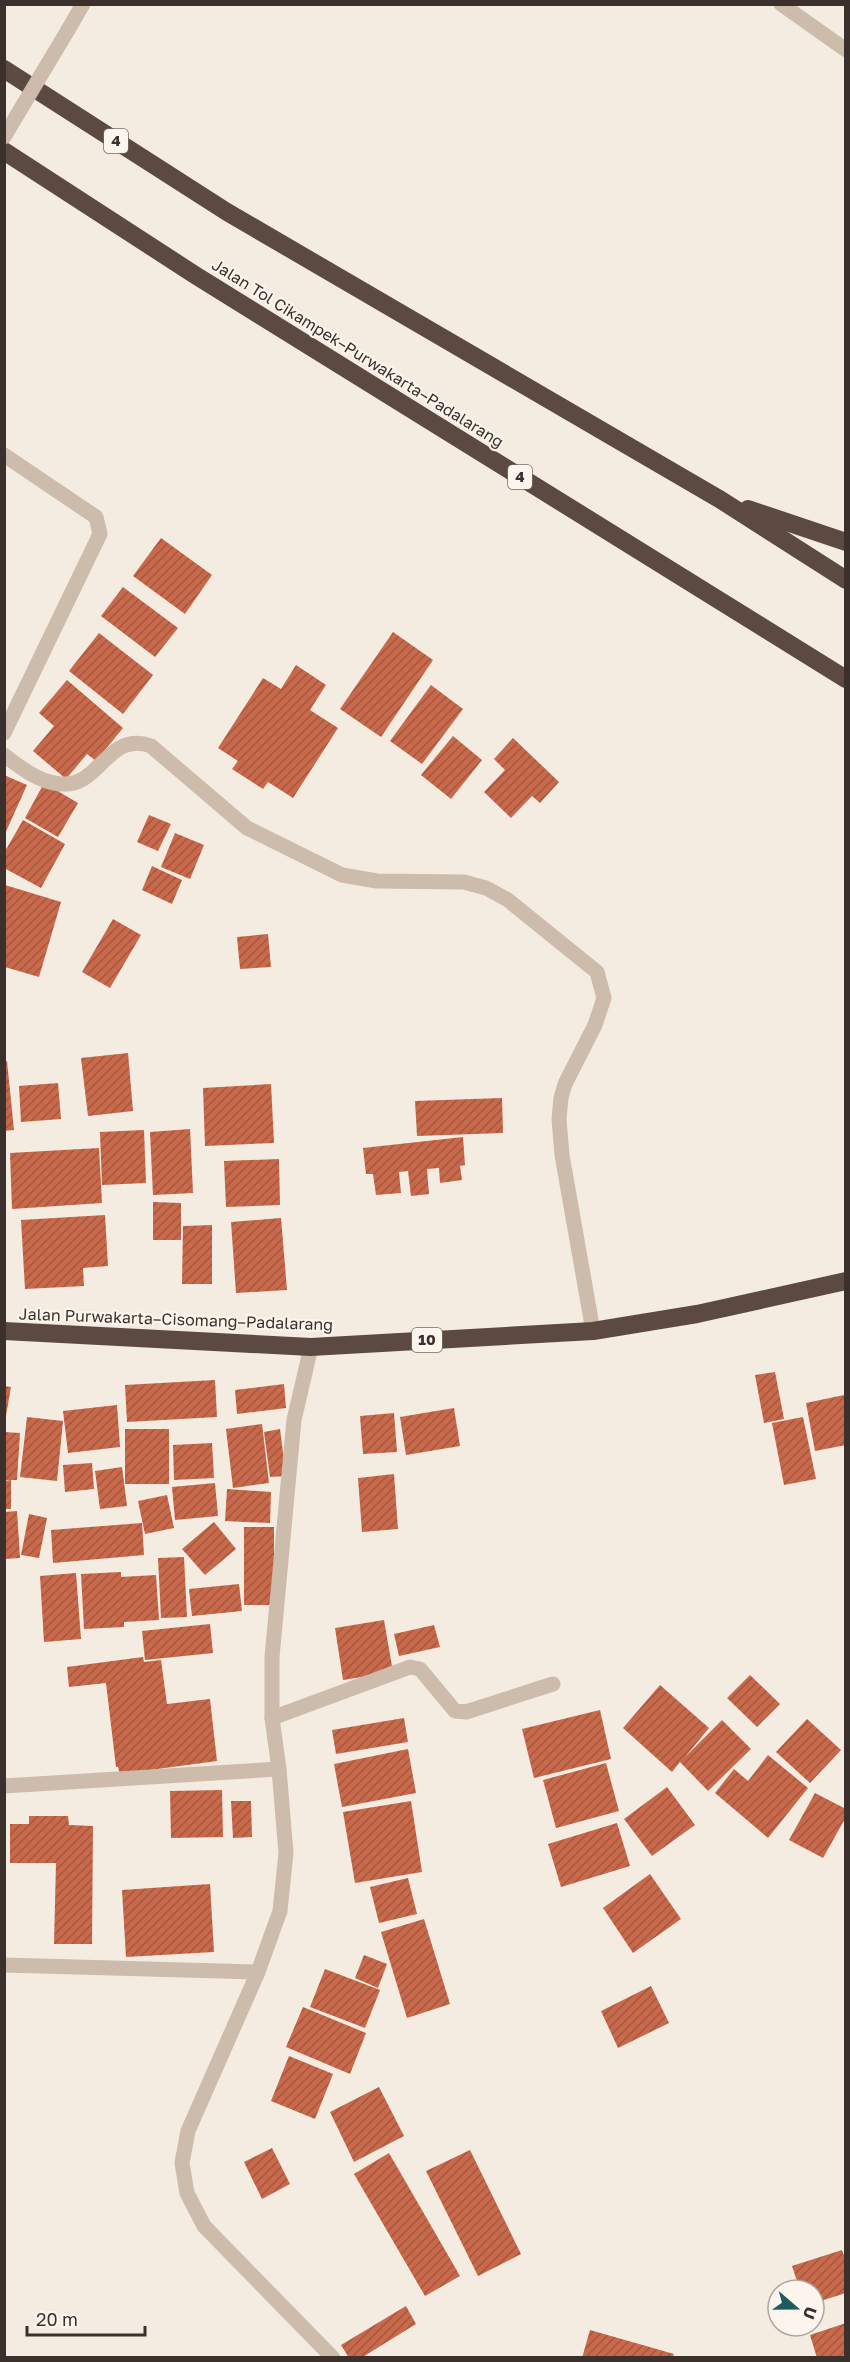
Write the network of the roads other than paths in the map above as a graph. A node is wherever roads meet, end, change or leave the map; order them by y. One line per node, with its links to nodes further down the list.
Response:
1 (83, 4): 5 (street, bridge)
2 (781, 4): 3 (street)
3 (846, 50)
4 (4, 69): 8 (highway, 4)
5 (4, 137)
6 (4, 151): 11 (highway, Jalan Tol Cikampek–Purwakarta–Padalarang / 4)
7 (4, 455): 12 (street)
8 (721, 500): 9 (highway); 10 (highway, 4)
9 (846, 542)
10 (846, 580)
11 (846, 679)
12 (4, 734)
13 (4, 755): 16 (street)
14 (846, 1281): 16 (highway, Jalan Purwakarta–Cisomang–Padalarang / 10)
15 (4, 1331): 17 (highway, Jalan Purwakarta–Cisomang–Padalarang / 10)
16 (593, 1331): 17 (highway, Jalan Purwakarta–Cisomang–Padalarang / 10)
17 (311, 1347): 19 (street)
18 (552, 1684): 19 (street)
19 (272, 1718): 20 (street)
20 (279, 1769): 21 (street); 23 (street)
21 (4, 1786)
22 (4, 1965): 23 (street)
23 (258, 1972): 24 (street)
24 (333, 2358)

